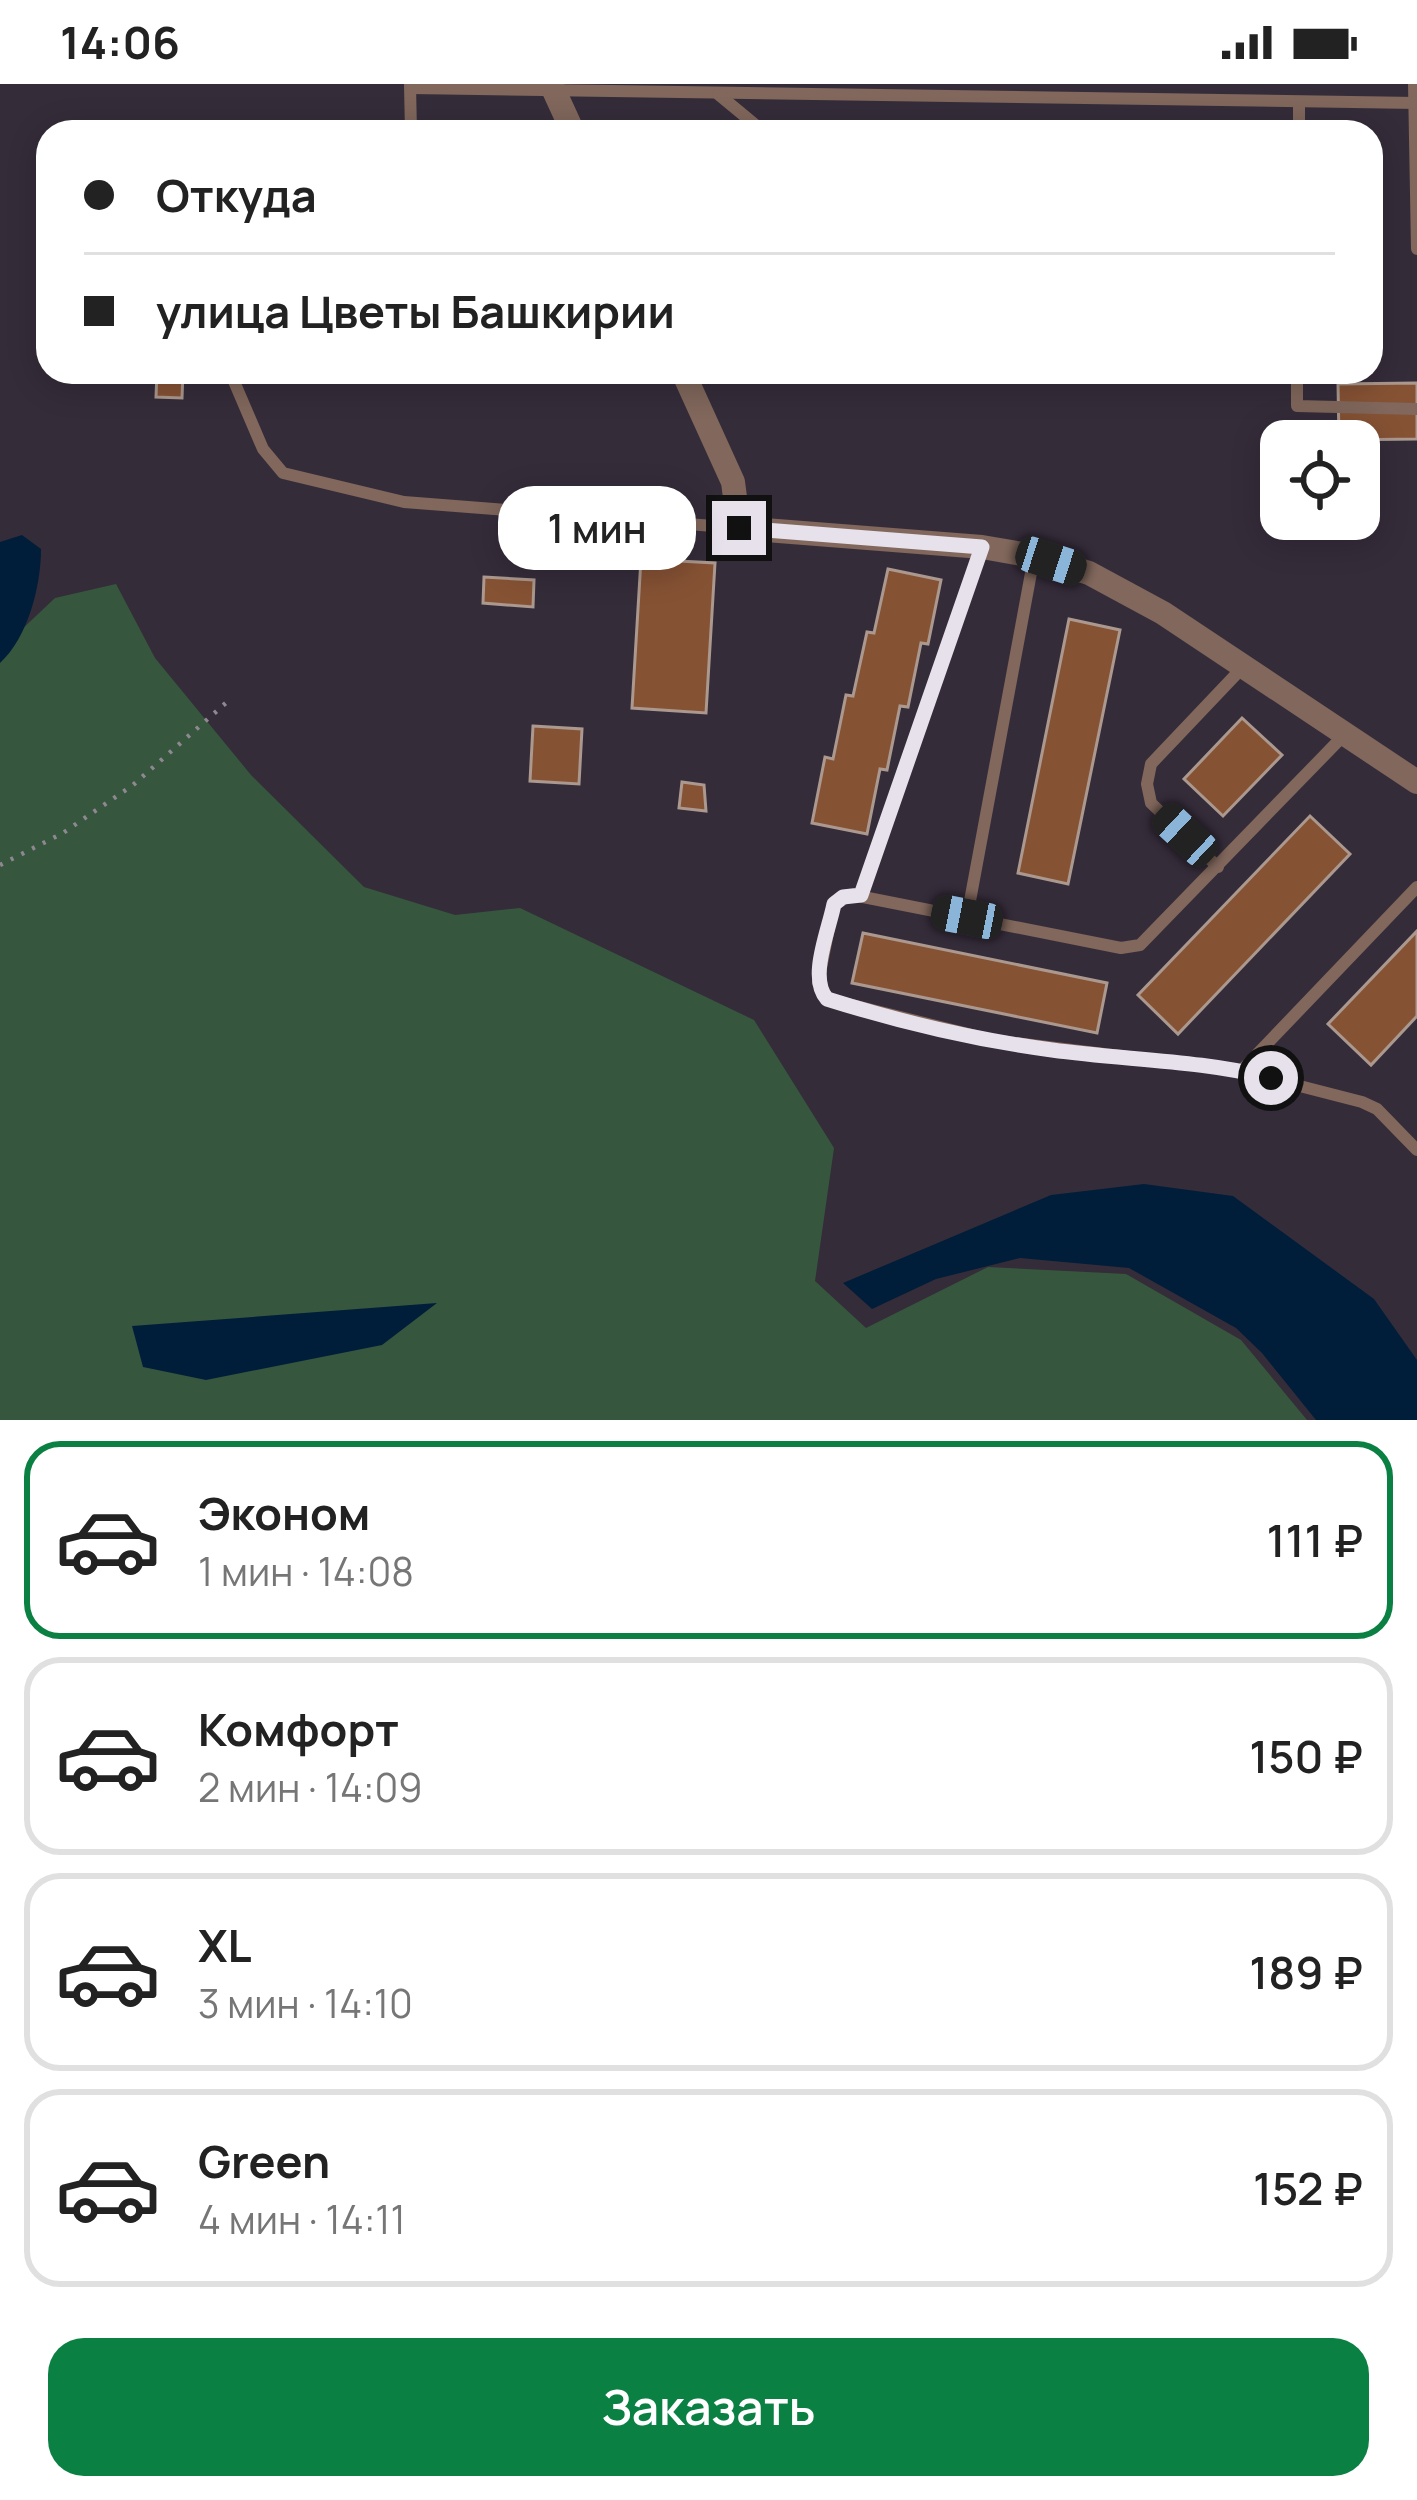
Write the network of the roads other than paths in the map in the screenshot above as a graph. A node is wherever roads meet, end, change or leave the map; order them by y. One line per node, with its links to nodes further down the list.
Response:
1 (1414, 84): 11 (lane)
2 (411, 86): 3 (lane); 7 (lane)
3 (553, 88): 4 (lane); 8 (street)
4 (717, 93): 5 (lane); 9 (lane)
5 (1299, 102): 6 (lane); 10 (lane)
6 (1417, 104)
7 (411, 120)
8 (568, 120)
9 (750, 120)
10 (1299, 120)
11 (1417, 249)
12 (235, 384): 16 (lane)
13 (689, 384): 16 (street)
14 (1297, 384): 15 (lane)
15 (1417, 409)
16 (739, 528): 17 (street)
17 (982, 547): 18 (street); 24 (lane)
18 (1034, 556): 19 (street); 25 (lane)
19 (1245, 665): 20 (street); 22 (lane)
20 (1347, 732): 21 (street); 22 (lane)
21 (1417, 782)
22 (1218, 867): 25 (lane)
23 (1417, 887): 26 (lane)
24 (861, 895): 25 (lane); 26 (lane)
25 (967, 917)
26 (1241, 1071): 27 (lane)
27 (1417, 1150)

